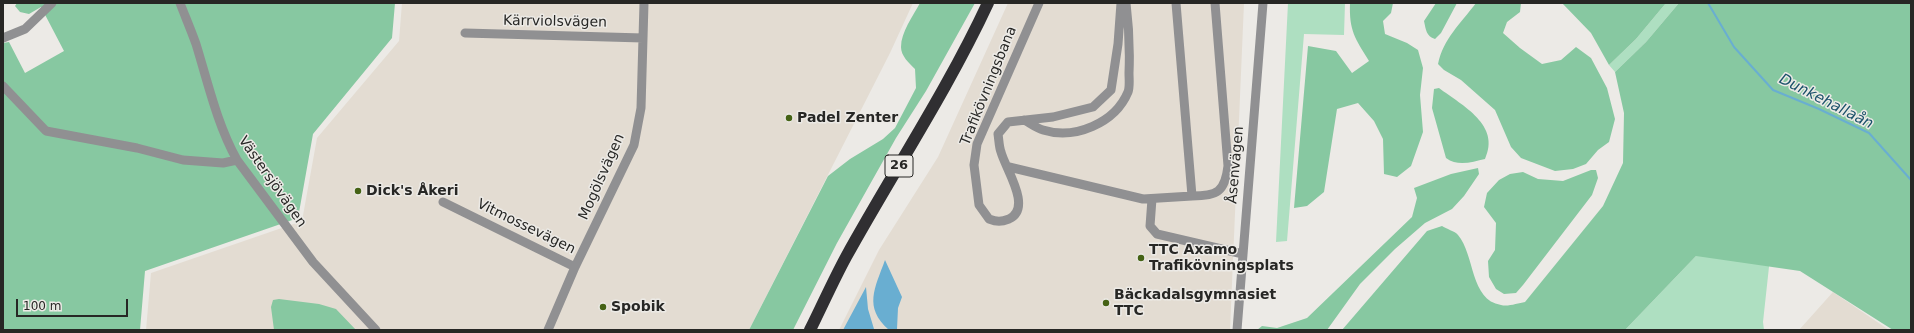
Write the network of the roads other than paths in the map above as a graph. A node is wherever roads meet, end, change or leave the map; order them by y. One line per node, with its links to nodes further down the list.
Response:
1 (52, 3): 15 (street)
2 (180, 3): 19 (street, Västersjövägen)
3 (644, 3): 16 (street, Mogölsvägen)
4 (988, 3): 28 (highway, 26)
5 (995, 3): 29 (highway, 26)
6 (1039, 3): 20 (street, Trafikövningsbana)
7 (1121, 3): 18 (street, Trafikövningsbana)
8 (1126, 3): 18 (street)
9 (1176, 3): 21 (street)
10 (1214, 3): 13 (street)
11 (1219, 3): 13 (street)
12 (1263, 3): 24 (street, Åsenvägen)
13 (1216, 17): 21 (street)
14 (466, 33): 16 (street, Kärrviolsvägen)
15 (3, 38)
16 (643, 38): 25 (street, Mogölsvägen)
17 (3, 86): 19 (street)
18 (1024, 120): 20 (street, Trafikövningsbana)
19 (237, 160): 26 (street, Västersjövägen)
20 (1009, 167): 22 (street)
21 (1192, 196): 22 (street)
22 (1152, 199): 24 (street)
23 (443, 202): 25 (street, Vitmossevägen)
24 (1243, 254): 30 (street, Åsenvägen)
25 (575, 267): 27 (street, Mogölsvägen)
26 (376, 330)
27 (548, 330)
28 (810, 330)
29 (817, 330)
30 (1237, 330)

